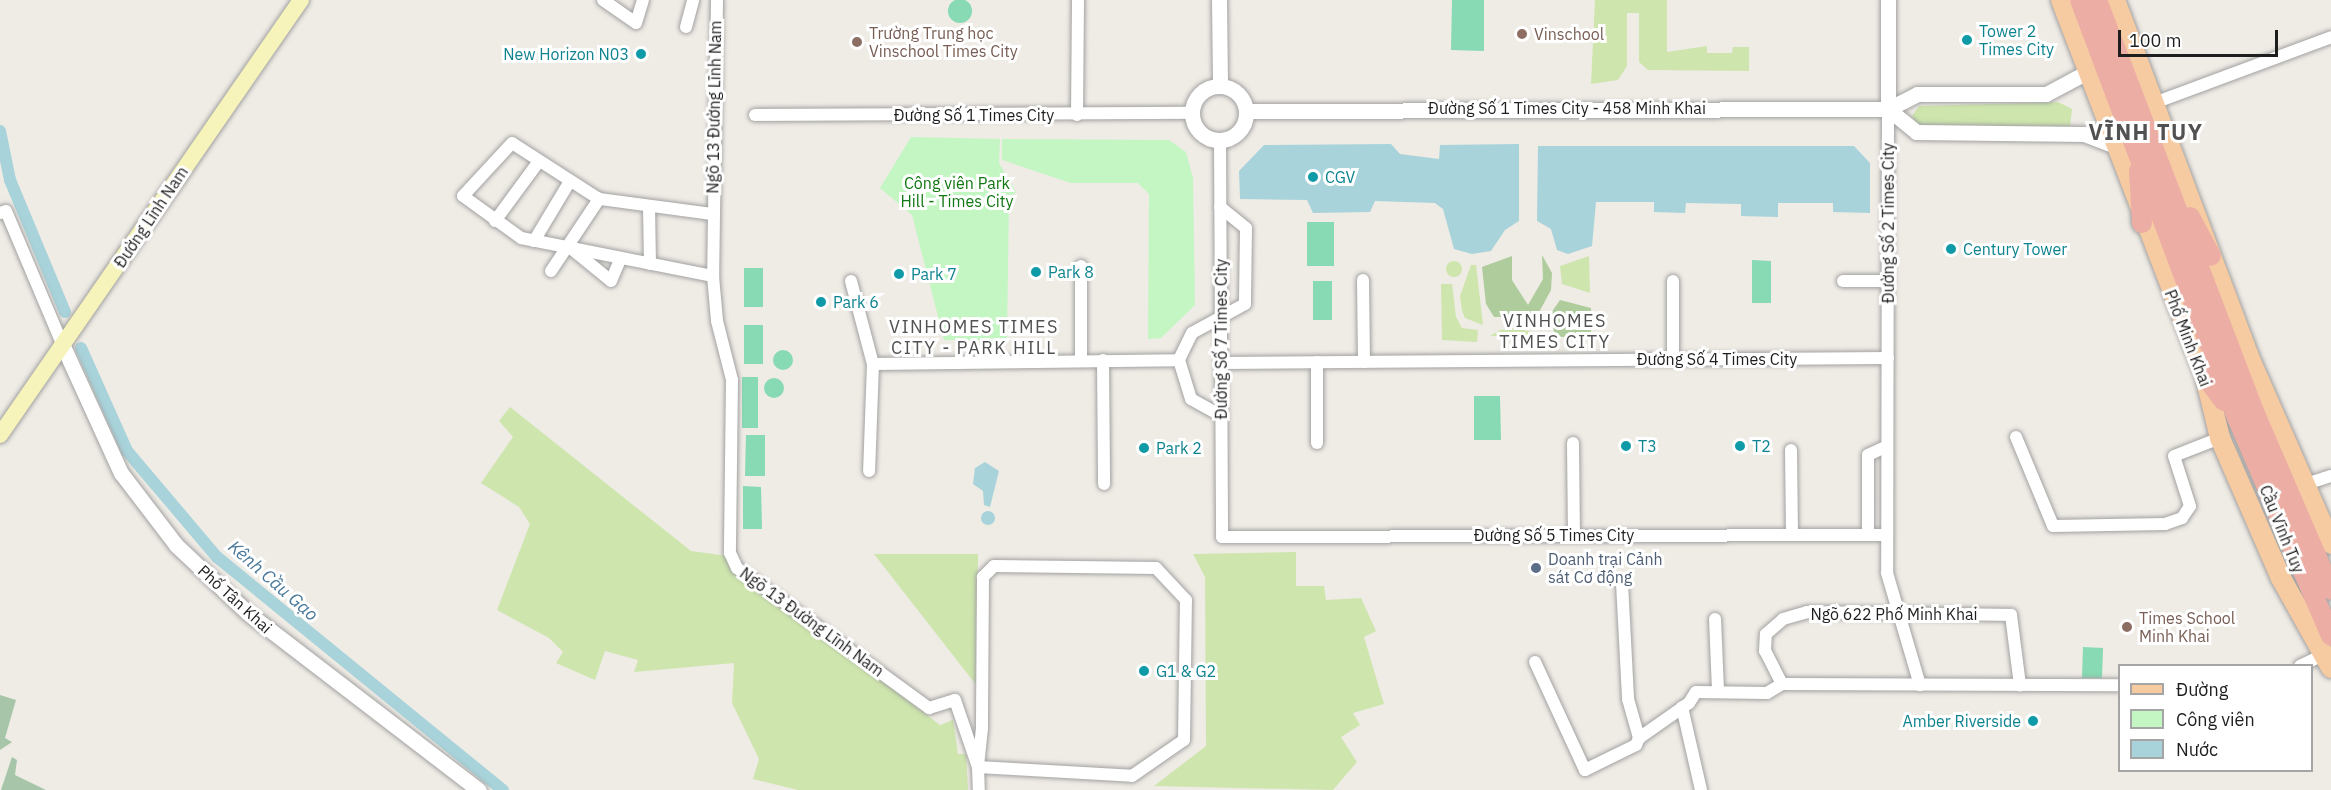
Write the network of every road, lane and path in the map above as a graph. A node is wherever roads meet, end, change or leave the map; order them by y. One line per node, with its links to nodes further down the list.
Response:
1 (301, 0): 49 (main road, Đường Lĩnh Nam)
2 (603, 0): 3 (street)
3 (643, 0)
4 (693, 0): 13 (street)
5 (717, 0): 32 (street, Ngõ 13 Đường Lĩnh Nam)
6 (1078, 0): 22 (street)
7 (1219, 0): 16 (street)
8 (1888, 0): 18 (street, Đường Số 2 Times City)
9 (2061, 0): 15 (main road, Phố Minh Khai)
10 (2080, 0): 24 (highway)
11 (2097, 0): 24 (highway)
12 (2115, 0): 17 (main road)
13 (686, 27)
14 (2331, 37): 17 (street)
15 (2087, 72): 18 (street, Đường Số 1 Times City - 458 Minh Khai); 25 (main road, Phố Minh Khai)
16 (1220, 85): 19 (street); 20 (street)
17 (2154, 103): 37 (main road)
18 (1888, 109): 19 (street, Đường Số 1 Times City - 458 Minh Khai); 25 (street); 47 (street, Đường Số 2 Times City)
19 (1246, 111): 23 (street)
20 (1192, 113): 22 (street, Đường Số 1 Times City); 23 (street)
21 (755, 115): 22 (street, Đường Số 1 Times City)
22 (1077, 116)
23 (1220, 140): 30 (street, Đường Số 7 Times City)
24 (2143, 144): 34 (highway); 37 (highway); 62 (highway)
25 (2115, 146): 34 (main road, Phố Minh Khai)
26 (539, 161): 27 (street, Ngõ 13 Đường Lĩnh Nam); 33 (street); 33 (street, Ngõ 13 Đường Lĩnh Nam)
27 (570, 181): 28 (street, Ngõ 13 Đường Lĩnh Nam); 35 (street)
28 (599, 199): 29 (street, Ngõ 13 Đường Lĩnh Nam); 36 (street)
29 (649, 206): 32 (street, Ngõ 13 Đường Lĩnh Nam); 39 (street)
30 (1220, 207): 48 (street, Đường Số 7 Times City); 48 (street)
31 (3, 212): 49 (street)
32 (712, 214): 42 (street, Ngõ 13 Đường Lĩnh Nam)
33 (495, 221): 35 (street)
34 (2142, 223): 60 (main road, Phố Minh Khai)
35 (534, 241): 36 (street)
36 (569, 247): 38 (street); 38 (street); 41 (street)
37 (2211, 256): 50 (main road)
38 (621, 258): 39 (street)
39 (650, 264): 42 (street)
40 (1081, 266): 52 (street)
41 (551, 271)
42 (713, 276): 95 (street, Ngõ 13 Đường Lĩnh Nam)
43 (1364, 280): 57 (street)
44 (851, 281): 59 (street)
45 (1673, 281): 55 (street)
46 (1843, 281): 47 (street)
47 (1888, 281): 51 (street, Đường Số 2 Times City)
48 (1221, 318): 54 (street); 58 (street, Đường Số 7 Times City)
49 (63, 346): 63 (main road, Đường Lĩnh Nam); 96 (street, Phố Tân Khai)
50 (2249, 357): 62 (highway); 73 (main road)
51 (1888, 358): 55 (street, Đường Số 4 Times City); 68 (street, Đường Số 2 Times City)
52 (1081, 360): 53 (street); 59 (street)
53 (1103, 360): 54 (street); 72 (street)
54 (1179, 360): 61 (street)
55 (1673, 360): 57 (street, Đường Số 4 Times City)
56 (1317, 362): 57 (street, Đường Số 4 Times City); 58 (street, Đường Số 4 Times City); 67 (street)
57 (1364, 362)
58 (1221, 363): 61 (street, Đường Số 7 Times City)
59 (873, 364): 70 (street)
60 (2205, 376): 62 (highway); 65 (main road, Phố Minh Khai)
61 (1222, 416): 78 (street, Đường Số 7 Times City)
62 (2247, 418): 81 (highway, Cầu Vĩnh Tuy); 84 (highway, Cầu Vĩnh Tuy)
63 (0, 435)
64 (2016, 437): 65 (street)
65 (2220, 438): 85 (main road, Phố Minh Khai)
66 (1574, 442): 74 (street)
67 (1317, 443)
68 (1887, 446): 76 (street); 77 (street, Đường Số 2 Times City)
69 (1791, 450): 75 (street)
70 (868, 471)
71 (2331, 476): 73 (street)
72 (1104, 484)
73 (2303, 485): 79 (main road)
74 (1574, 535): 75 (street, Đường Số 5 Times City); 78 (street, Đường Số 5 Times City)
75 (1792, 535): 76 (street, Đường Số 5 Times City)
76 (1868, 535): 77 (street, Đường Số 5 Times City)
77 (1886, 535): 82 (street, Đường Số 2 Times City)
78 (1222, 537)
79 (2331, 544)
80 (1622, 583): 94 (street)
81 (2331, 590)
82 (1897, 614): 88 (street, Ngõ 622 Phố Minh Khai); 89 (street, Đường Số 2 Times City); 90 (street, Ngõ 622 Phố Minh Khai)
83 (1716, 619): 92 (street)
84 (2331, 636)
85 (2327, 661): 87 (street)
86 (1535, 663): 94 (street)
87 (2311, 664)
88 (1782, 684): 89 (street); 92 (street)
89 (1920, 685): 90 (street)
90 (2020, 685): 91 (street)
91 (2118, 685)
92 (1718, 691): 93 (street)
93 (1682, 707): 94 (street); 98 (street)
94 (1639, 738)
95 (978, 767): 95 (street); 97 (street)
96 (479, 790)
97 (979, 790)
98 (1701, 790)

